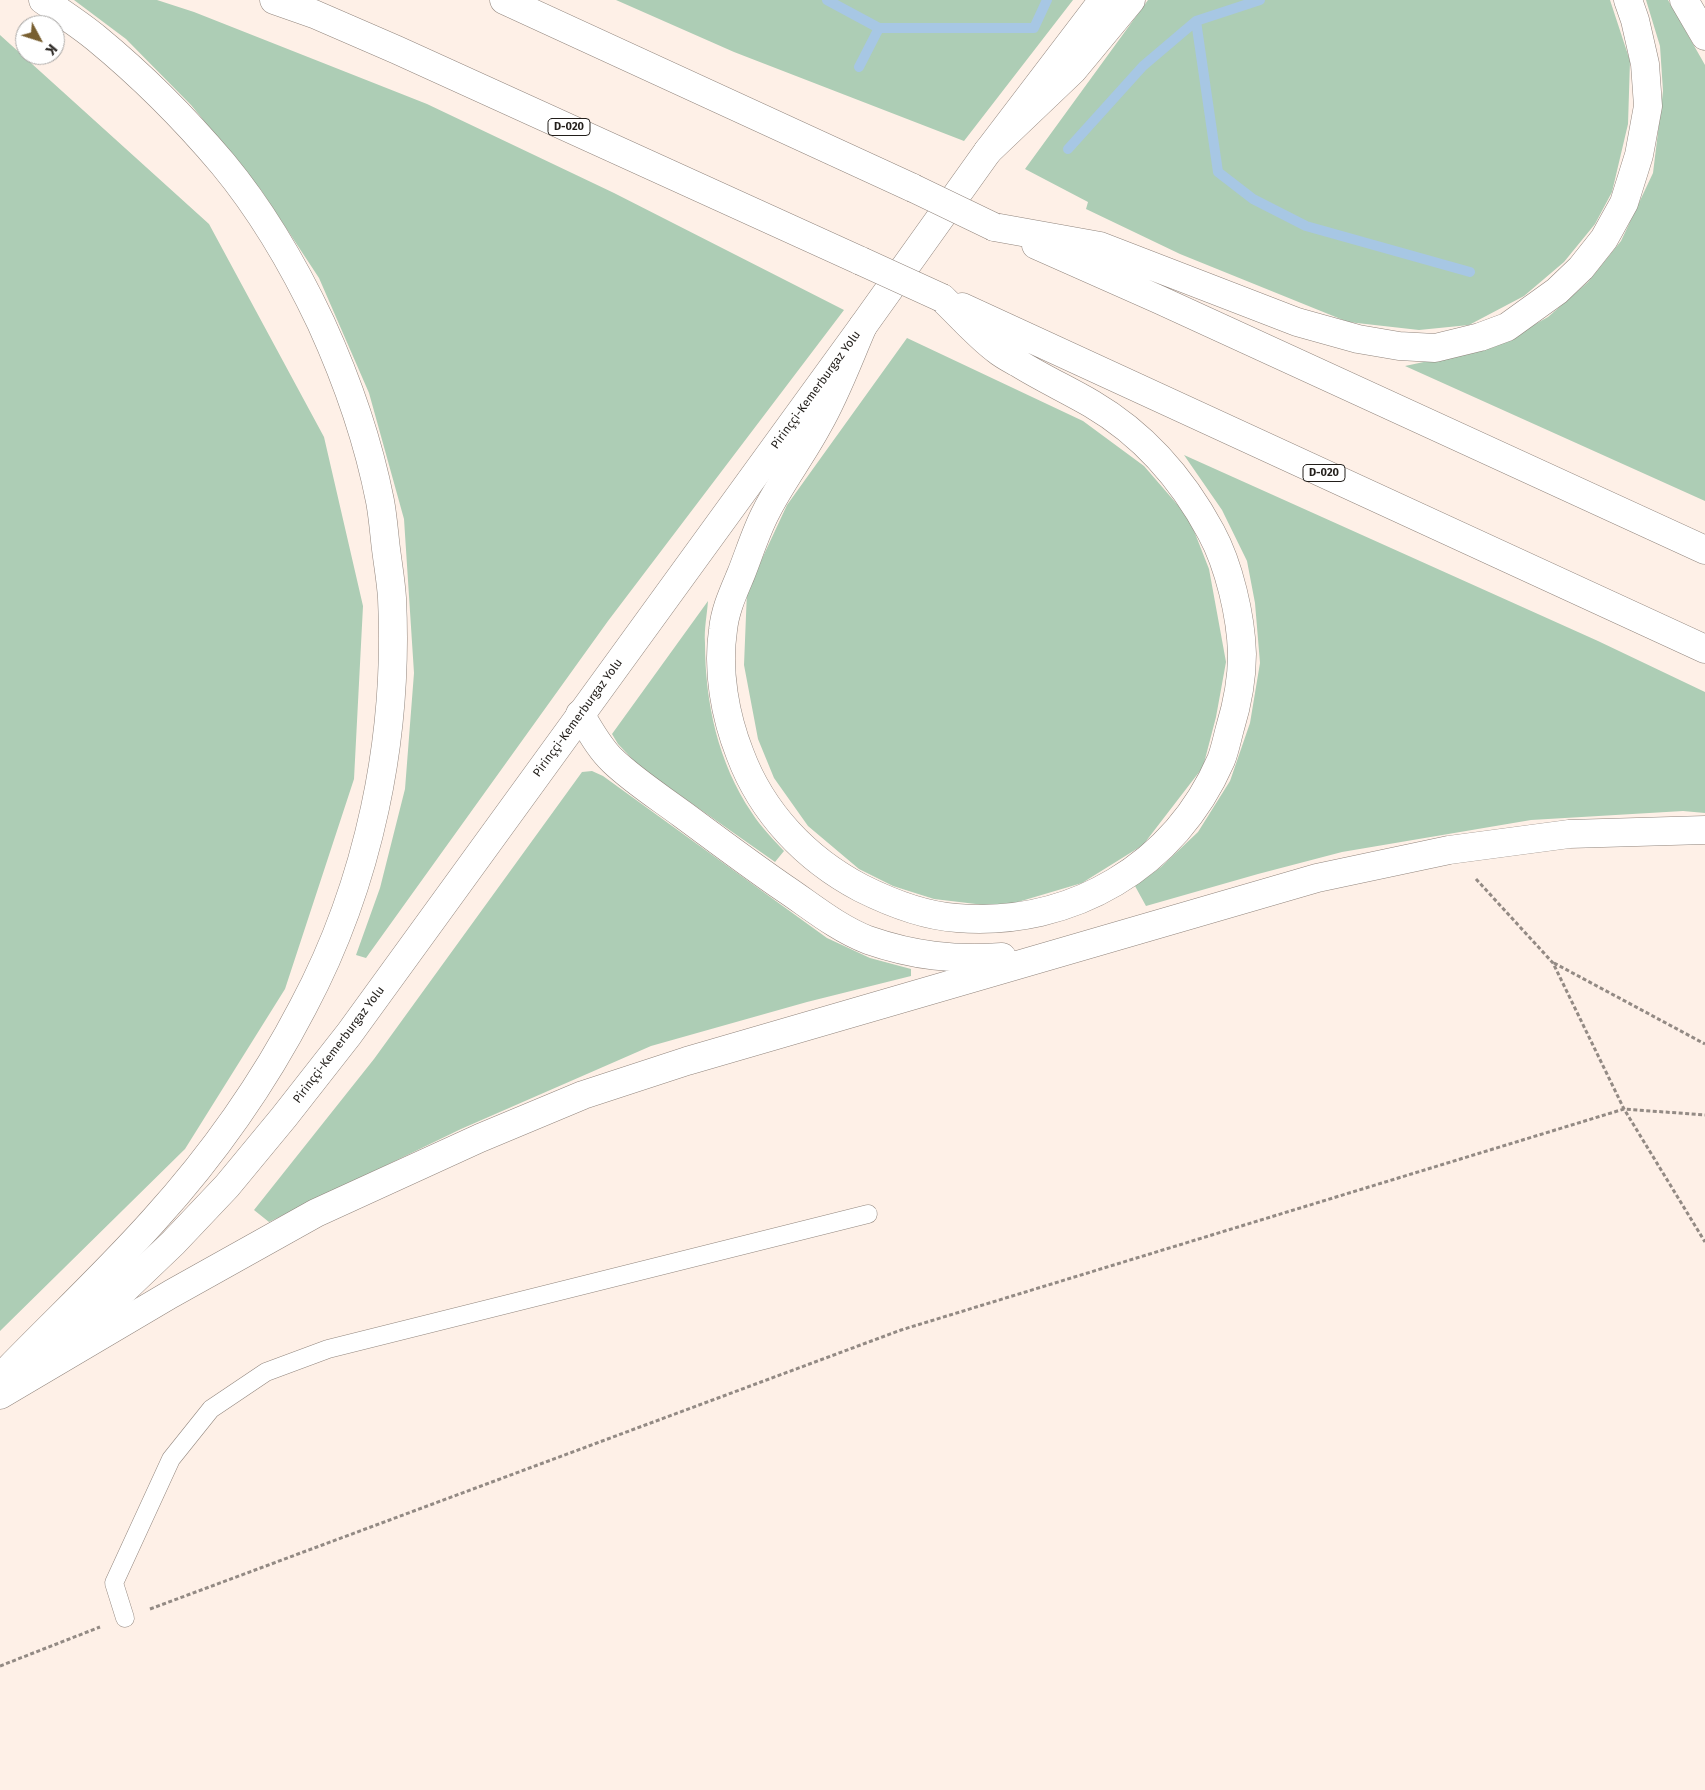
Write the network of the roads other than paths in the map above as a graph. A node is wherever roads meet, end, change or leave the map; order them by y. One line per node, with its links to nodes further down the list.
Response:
1 (43, 0): 19 (main road)
2 (274, 0): 11 (main road, D-020, bridge)
3 (504, 0): 10 (main road, bridge)
4 (1103, 0): 9 (main road, Pirinççi-Kemerburgaz Yolu)
5 (1131, 0): 9 (main road)
6 (1628, 0): 10 (main road)
7 (1684, 0): 8 (main road)
8 (1705, 36)
9 (988, 151): 12 (main road, Pirinççi-Kemerburgaz Yolu)
10 (994, 227): 13 (main road)
11 (942, 298): 12 (main road); 14 (main road, D-020)
12 (863, 326): 15 (main road, Pirinççi-Kemerburgaz Yolu)
13 (1705, 550)
14 (1705, 649)
15 (580, 714): 17 (main road); 20 (main road, Pirinççi-Kemerburgaz Yolu)
16 (1705, 830): 17 (main road)
17 (1076, 947): 21 (main road)
18 (868, 1214): 22 (lane)
19 (0, 1378)
20 (0, 1388)
21 (0, 1394)
22 (126, 1618)

